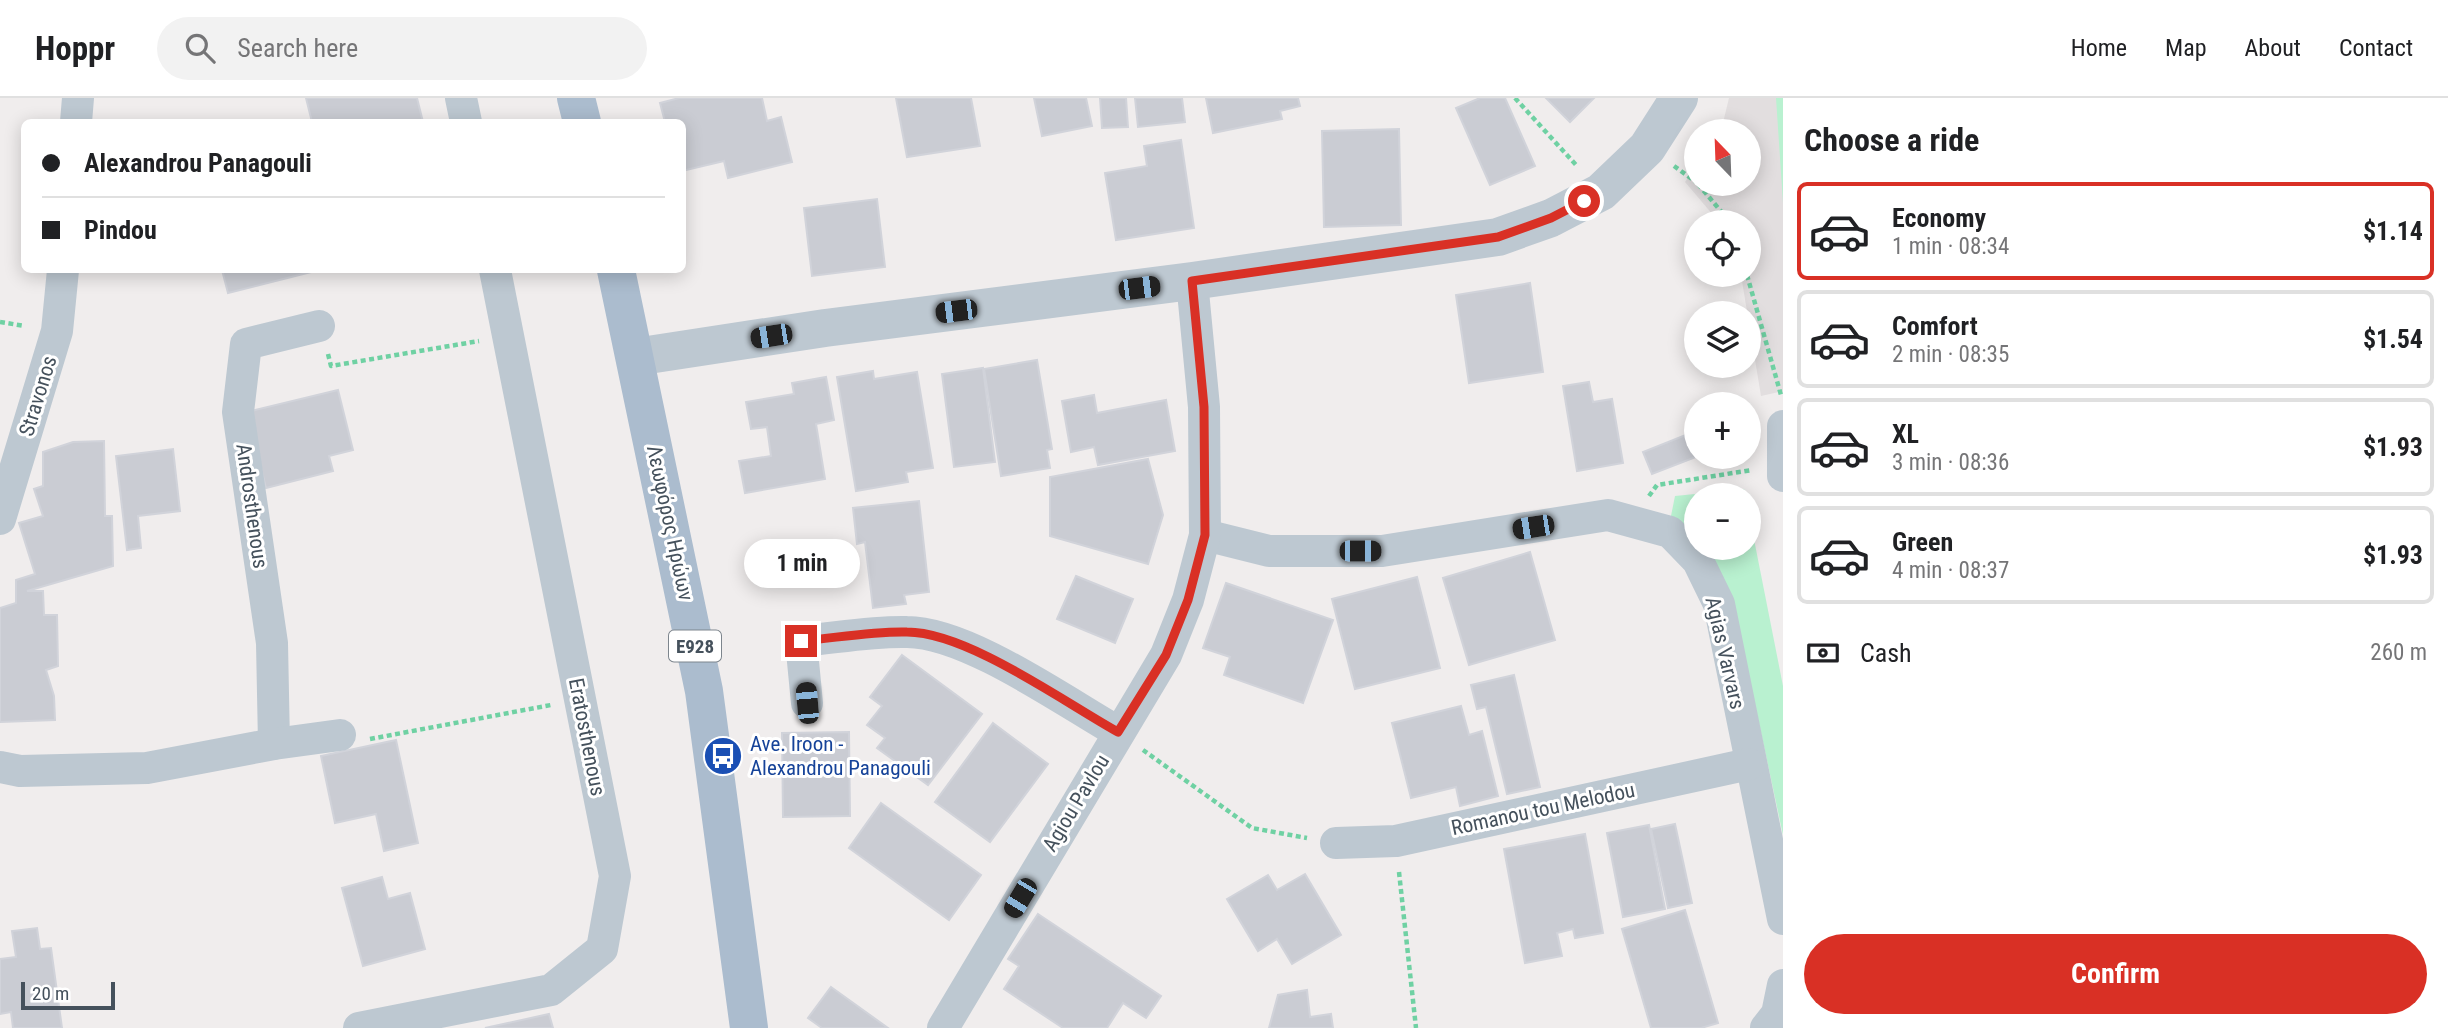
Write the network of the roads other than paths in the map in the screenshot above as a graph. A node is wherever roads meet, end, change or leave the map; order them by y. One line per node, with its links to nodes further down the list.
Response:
1 (78, 98): 5 (street)
2 (461, 98): 6 (street)
3 (576, 98): 7 (main road)
4 (1679, 98): 11 (street)
5 (76, 119)
6 (465, 119)
7 (581, 119)
8 (63, 273): 16 (street, Stravonos)
9 (496, 273): 28 (street, Eratosthenous)
10 (617, 273): 13 (main road, Λεωφόρος Ηρώων / E928)
11 (1192, 281): 13 (street); 17 (street, Agiou Pavlou)
12 (319, 326): 21 (street, Androsthenous)
13 (635, 357): 29 (main road, Λεωφόρος Ηρώων / E928)
14 (1783, 426): 15 (street)
15 (1782, 471)
16 (0, 519)
17 (1205, 535): 19 (street, Agiou Pavlou); 22 (street, Agias Varvars)
18 (807, 703): 19 (street)
19 (1118, 732): 27 (street, Agiou Pavlou)
20 (340, 735): 21 (street)
21 (274, 744): 23 (street)
22 (1749, 764): 24 (street, Romanou tou Melodou); 25 (street, Agias Varvars)
23 (0, 767)
24 (1336, 844)
25 (1783, 919)
26 (1783, 985): 30 (street)
27 (955, 1024)
28 (359, 1028)
29 (749, 1028)
30 (1766, 1028)

